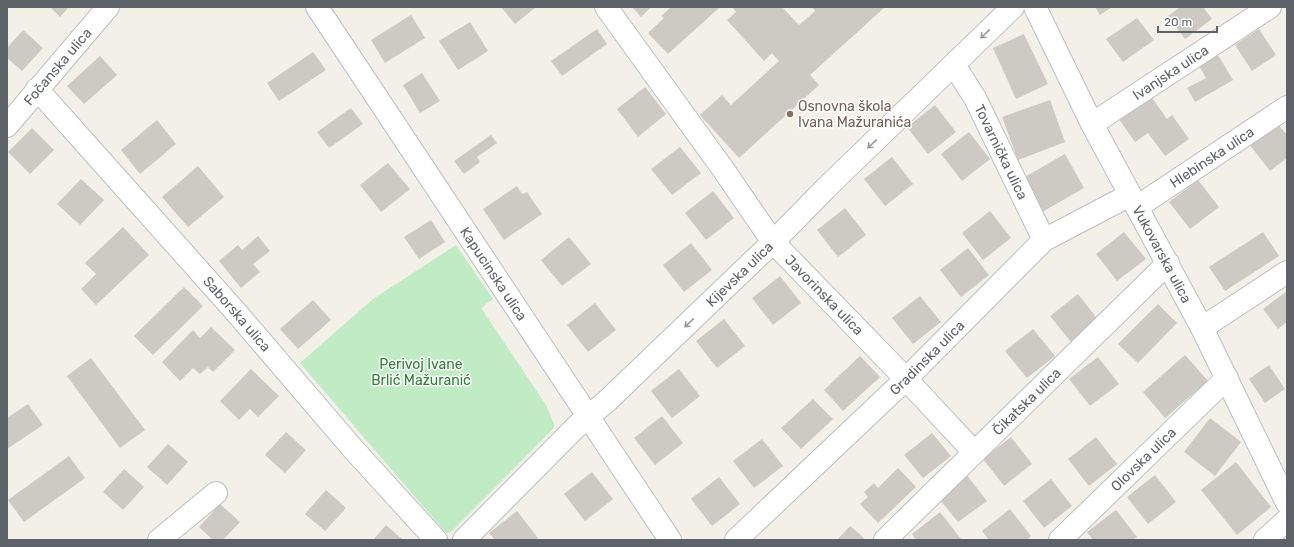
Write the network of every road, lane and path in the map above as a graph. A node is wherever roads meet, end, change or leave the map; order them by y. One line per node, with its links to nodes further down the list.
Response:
1 (108, 7): 8 (street, Fočanska ulica)
2 (317, 7): 20 (street, Kapucinska ulica)
3 (606, 7): 14 (street, Javorinska ulica)
4 (1013, 7): 7 (street, Kijevska ulica, one-way to 7)
5 (1035, 7): 10 (street, Vukovarska ulica)
6 (1270, 7): 10 (street, Ivanjska ulica)
7 (954, 65): 13 (street, Tovarnička ulica); 14 (street, Kijevska ulica, one-way to 14)
8 (37, 89): 11 (street, Fočanska ulica); 26 (street, Saborska ulica)
9 (1287, 107): 12 (street, Hlebinska ulica)
10 (1092, 124): 12 (street, Vukovarska ulica)
11 (7, 126)
12 (1134, 201): 13 (street, Gradinska ulica); 15 (street, Vukovarska ulica)
13 (1044, 240): 19 (street, Gradinska ulica)
14 (773, 242): 19 (street, Javorinska ulica); 20 (street, Kijevska ulica, one-way to 20)
15 (1168, 263): 17 (street, Vukovarska ulica); 21 (street, Čikatska ulica)
16 (1287, 272): 17 (street)
17 (1202, 328): 18 (street, Vukovarska ulica)
18 (1227, 378): 22 (street, Vukovarska ulica); 31 (street, Olovska ulica)
19 (906, 379): 21 (street, Javorinska ulica); 29 (street, Gradinska ulica)
20 (588, 417): 27 (street, Kijevska ulica); 28 (street, Kapucinska ulica)
21 (974, 452): 30 (street, Čikatska ulica)
22 (1284, 490)
23 (216, 493): 25 (street)
24 (1287, 520): 32 (street)
25 (159, 540)
26 (436, 540)
27 (464, 540)
28 (670, 540)
29 (736, 540)
30 (885, 540)
31 (1060, 540)
32 (1265, 540)

